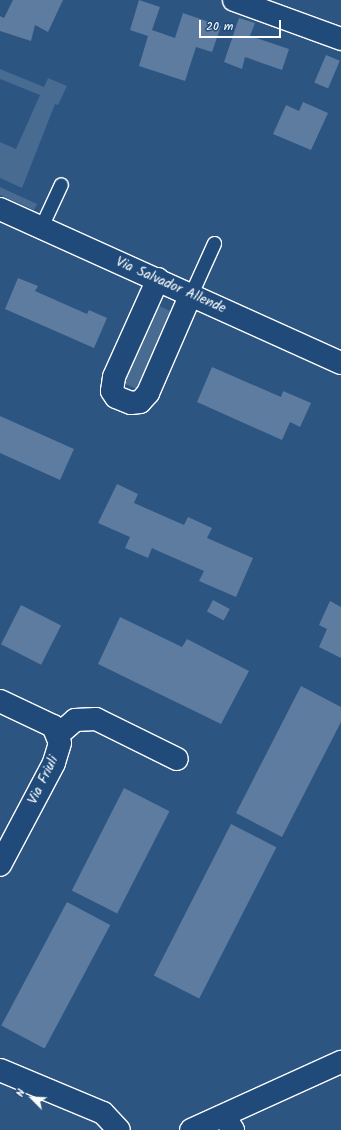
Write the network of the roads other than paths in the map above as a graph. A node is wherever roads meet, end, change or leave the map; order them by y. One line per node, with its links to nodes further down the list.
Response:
1 (234, 0): 2 (street)
2 (341, 39)
3 (61, 184): 5 (lane)
4 (0, 208): 5 (street, Via Salvador Allende)
5 (41, 227): 7 (street, Via Salvador Allende)
6 (214, 242): 8 (lane)
7 (158, 279): 8 (street, Via Salvador Allende); 8 (street)
8 (191, 294): 9 (street, Via Salvador Allende)
9 (341, 362)
10 (0, 700): 11 (street)
11 (59, 734): 12 (street); 13 (street, Via Friuli)
12 (177, 759)
13 (0, 865)
14 (341, 1062): 16 (street)
15 (0, 1070): 17 (street)
16 (228, 1123): 18 (street)
17 (119, 1130)
18 (191, 1130)

